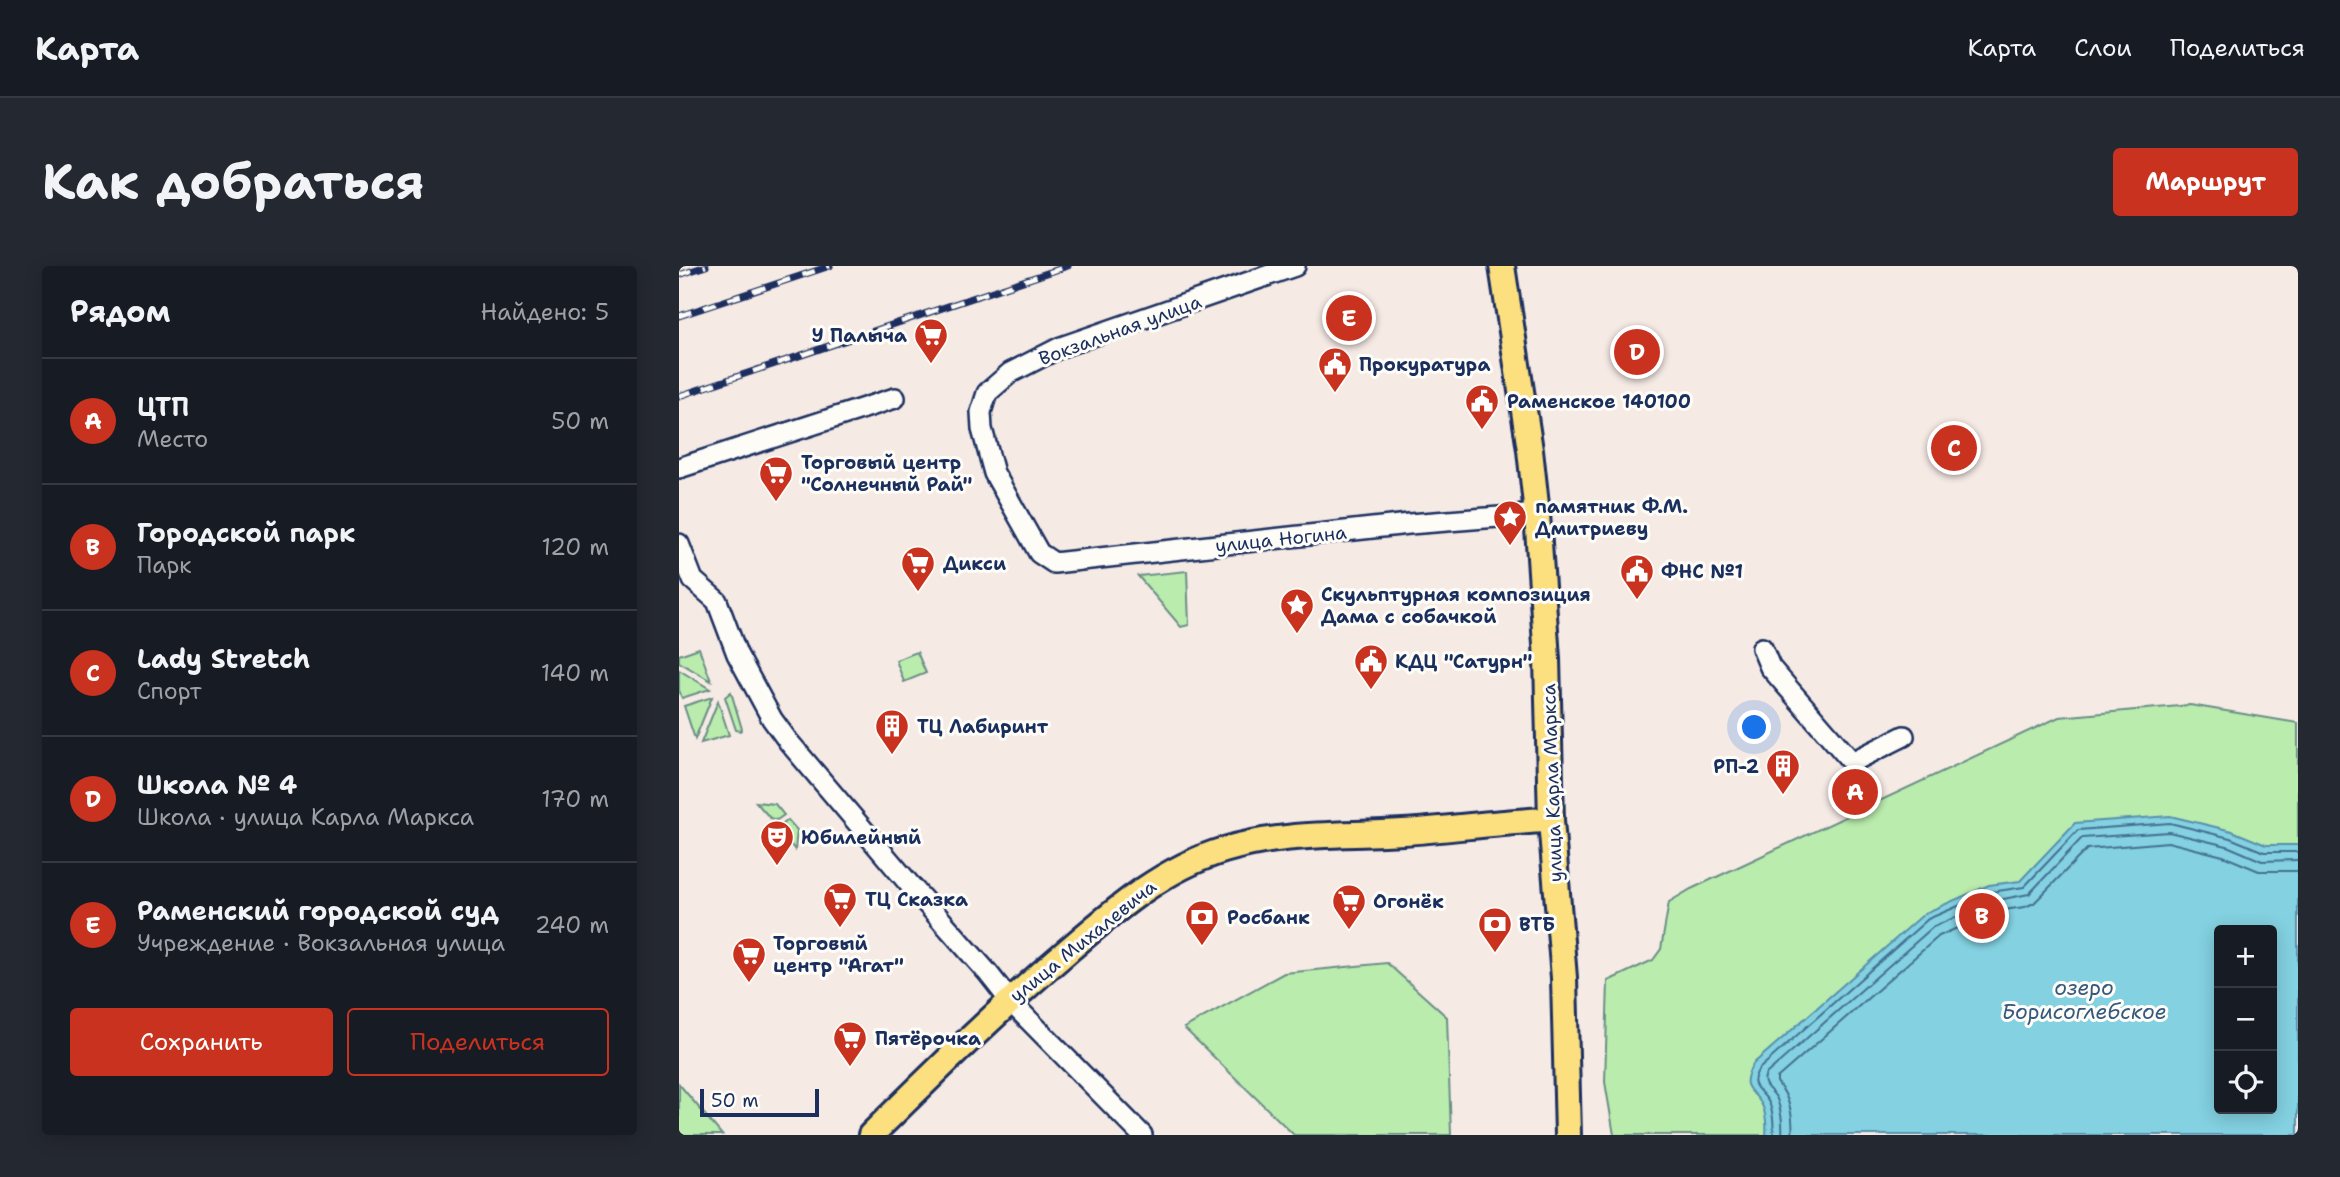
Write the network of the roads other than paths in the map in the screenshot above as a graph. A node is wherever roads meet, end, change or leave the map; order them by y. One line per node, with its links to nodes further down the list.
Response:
1 (1295, 266): 7 (street, Вокзальная улица)
2 (1502, 266): 5 (main road, улица Карла Маркса)
3 (895, 398): 4 (street)
4 (679, 468)
5 (1537, 514): 7 (street, улица Ногина); 10 (main road, улица Карла Маркса)
6 (679, 544): 11 (street)
7 (1033, 544)
8 (1762, 649): 9 (street)
9 (1904, 736)
10 (1551, 820): 11 (main road, улица Михалевича); 14 (main road, улица Карла Маркса)
11 (1010, 1001): 12 (main road, улица Михалевича); 13 (street)
12 (870, 1135)
13 (1142, 1135)
14 (1568, 1135)

